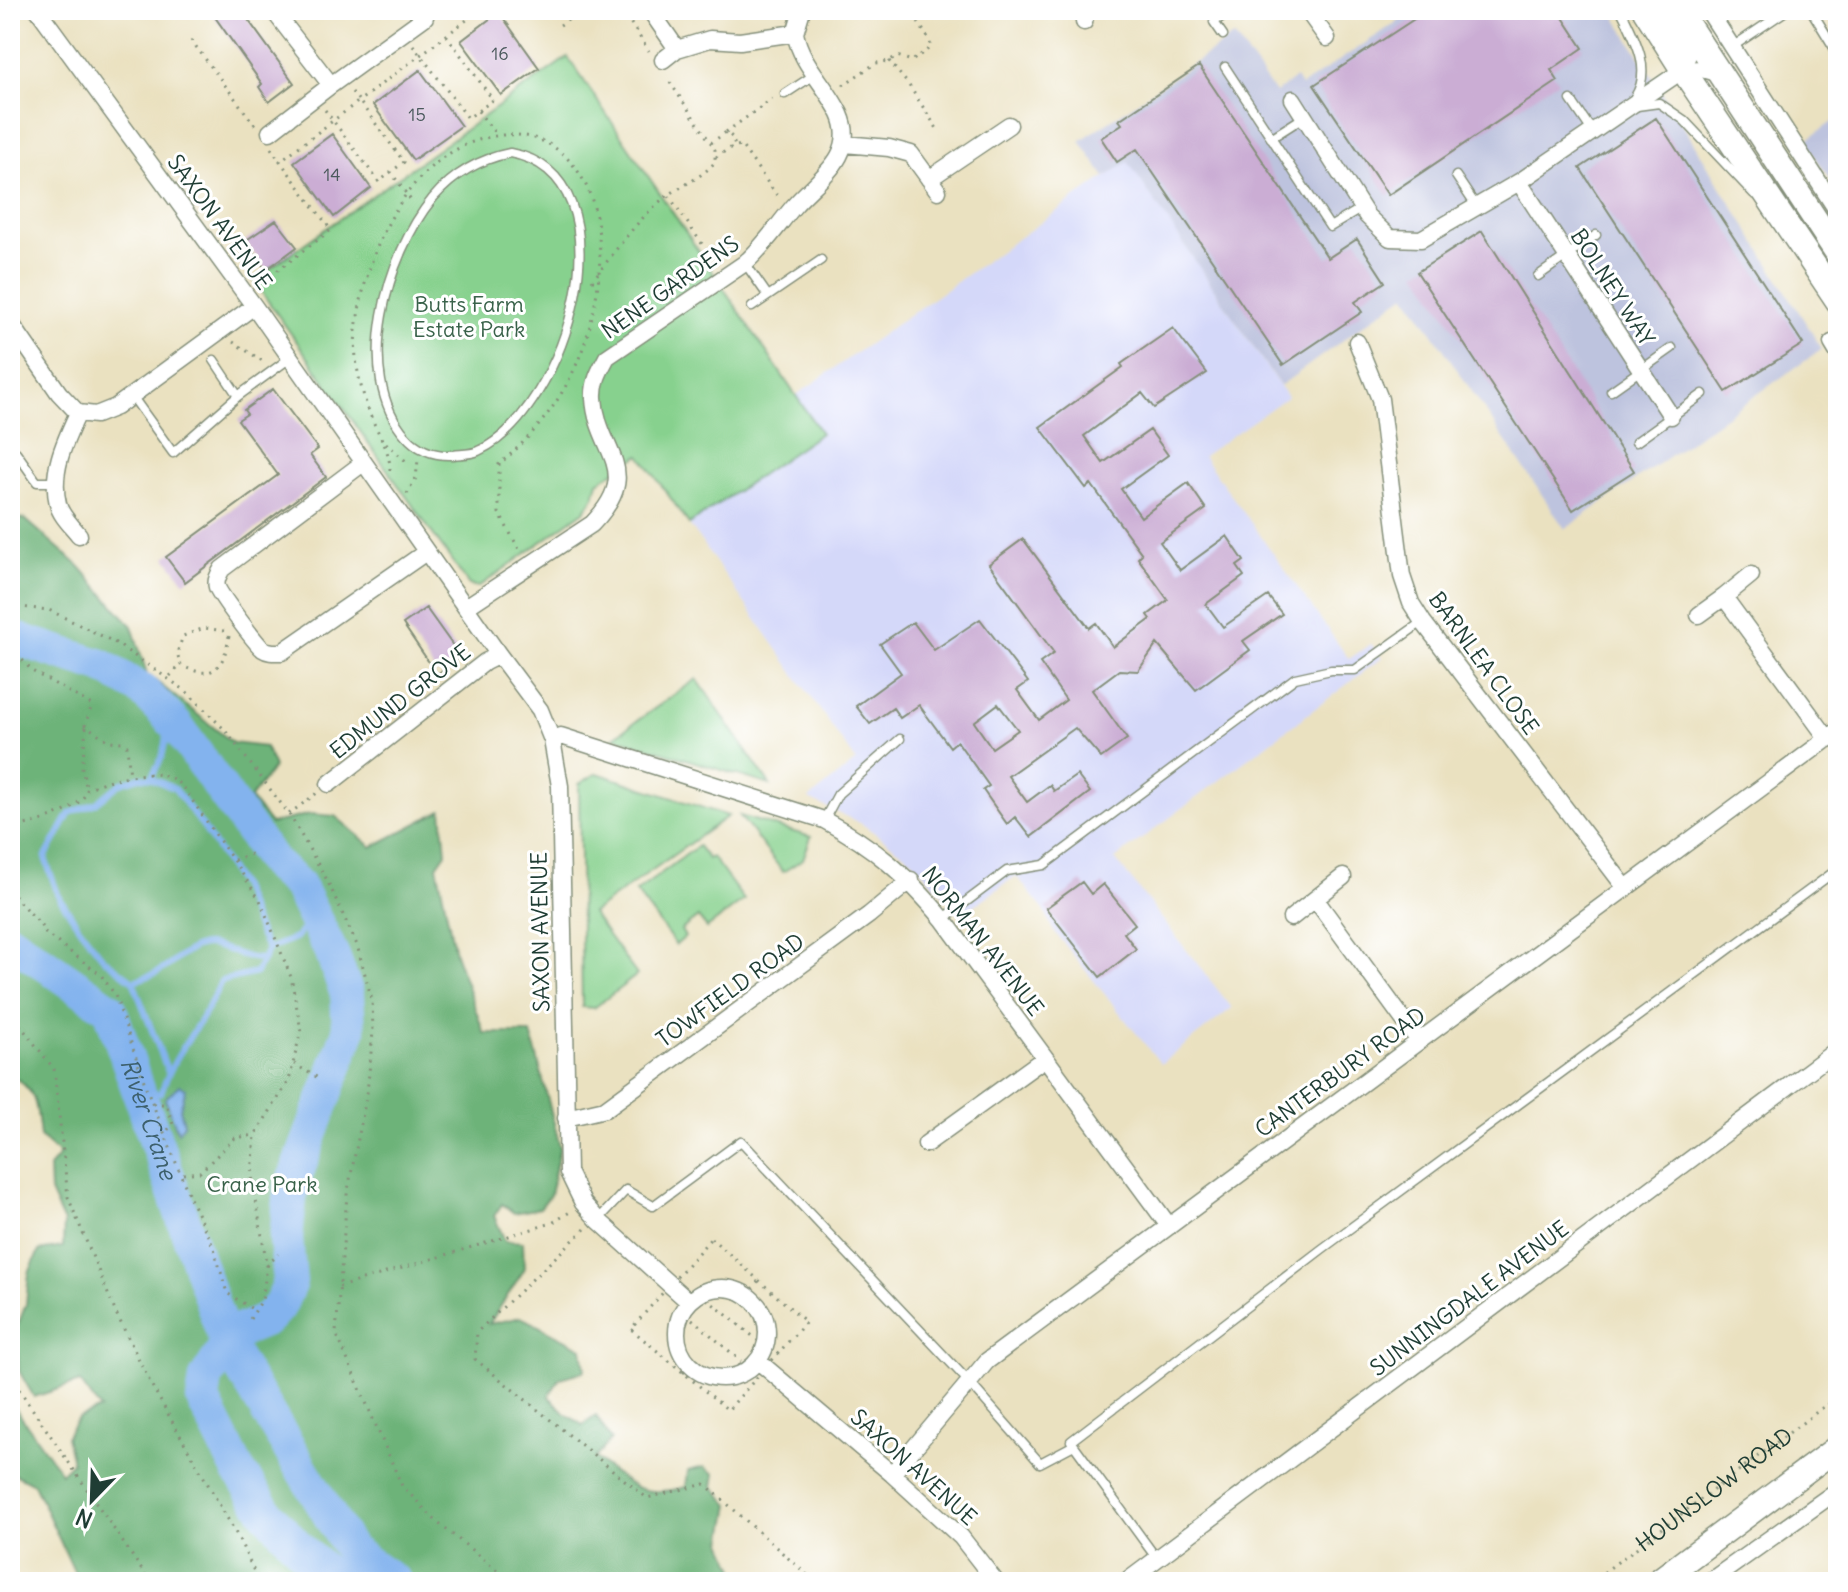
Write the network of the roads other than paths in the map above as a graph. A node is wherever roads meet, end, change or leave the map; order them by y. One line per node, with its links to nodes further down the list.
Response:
1 (38, 10): 50 (street, SAXON AVENUE)
2 (273, 10): 26 (street)
3 (650, 10): 19 (street)
4 (802, 10): 15 (street)
5 (1232, 10): 16 (lane)
6 (1307, 10): 17 (street)
7 (1621, 10): 30 (lane)
8 (1645, 10): 23 (main road)
9 (1663, 10): 23 (lane)
10 (1678, 10): 24 (main road)
11 (1708, 10): 18 (street)
12 (1787, 10): 18 (lane)
13 (1811, 10): 20 (lane)
14 (426, 12): 26 (street)
15 (795, 33): 19 (street); 25 (street)
16 (1223, 35)
17 (1327, 38)
18 (1732, 47): 41 (street)
19 (677, 49): 21 (street)
20 (1838, 54)
21 (657, 57)
22 (1225, 67): 35 (lane)
23 (1683, 70): 24 (street); 30 (street); 42 (main road)
24 (1720, 74): 41 (main road)
25 (814, 75): 27 (lane); 36 (street)
26 (336, 82): 33 (street)
27 (785, 94)
28 (1293, 99): 31 (street)
29 (1571, 100): 34 (lane)
30 (1628, 108): 34 (street); 42 (lane)
31 (1304, 117): 35 (lane); 40 (street)
32 (1009, 125): 36 (street)
33 (263, 129)
34 (1592, 132): 38 (street)
35 (1271, 138): 40 (lane)
36 (845, 144): 47 (street, NENE GARDENS)
37 (1456, 176): 39 (lane)
38 (1519, 182): 39 (street); 45 (street, BOLNEY WAY)
39 (1476, 207): 40 (street)
40 (1362, 208)
41 (1831, 209): 42 (street); 44 (main road)
42 (1792, 233): 51 (main road)
43 (1596, 235): 45 (lane)
44 (1838, 254)
45 (1567, 256): 48 (lane); 58 (street, BOLNEY WAY)
46 (821, 260): 49 (lane)
47 (745, 263): 49 (lane); 74 (street, NENE GARDENS)
48 (1538, 276)
49 (768, 296): 52 (lane)
50 (250, 300): 56 (street, SAXON AVENUE); 61 (street)
51 (1838, 301)
52 (752, 307)
53 (10, 322): 63 (street)
54 (1357, 342): 76 (street, BARNLEA CLOSE)
55 (1672, 348): 58 (lane)
56 (291, 357): 62 (lane); 68 (street, SAXON AVENUE)
57 (214, 360): 62 (lane)
58 (1641, 370): 59 (lane); 64 (street, BOLNEY WAY)
59 (1611, 391)
60 (1703, 394): 64 (lane)
61 (132, 396): 62 (lane); 63 (street)
62 (238, 396)
63 (78, 413): 69 (street)
64 (1671, 416): 65 (lane)
65 (1636, 442)
66 (419, 448): 66 (lane)
67 (16, 452): 69 (lane)
68 (363, 463): 71 (street, SAXON AVENUE); 71 (street)
69 (56, 482): 70 (street)
70 (79, 535)
71 (426, 552): 74 (street, SAXON AVENUE)
72 (1751, 575): 73 (street)
73 (1724, 597): 75 (street); 78 (street)
74 (466, 607): 77 (street, SAXON AVENUE)
75 (1699, 615)
76 (1423, 622): 86 (street, BARNLEA CLOSE); 89 (lane)
77 (499, 655): 80 (street, SAXON AVENUE); 81 (street, EDMUND GROVE)
78 (1833, 735): 86 (street, CANTERBURY ROAD)
79 (900, 739): 82 (lane)
80 (552, 740): 82 (street, NORMAN AVENUE); 93 (street, SAXON AVENUE)
81 (329, 784)
82 (824, 820): 85 (street, NORMAN AVENUE)
83 (1838, 869): 100 (lane)
84 (1343, 877): 87 (street)
85 (911, 880): 89 (street, NORMAN AVENUE); 93 (street, TOWFIELD ROAD)
86 (1625, 887): 90 (street, CANTERBURY ROAD)
87 (1316, 900): 88 (street); 90 (street)
88 (1291, 918)
89 (943, 919): 92 (street, NORMAN AVENUE)
90 (1419, 1041): 96 (street, CANTERBURY ROAD)
91 (1838, 1049): 104 (street, SUNNINGDALE AVENUE)
92 (1045, 1058): 94 (street); 96 (street, NORMAN AVENUE)
93 (566, 1118): 95 (street, SAXON AVENUE)
94 (926, 1144)
95 (598, 1220): 97 (street, SAXON AVENUE); 99 (lane)
96 (1169, 1226): 99 (street, CANTERBURY ROAD)
97 (691, 1302): 98 (street); 98 (street)
98 (760, 1361): 102 (street, SAXON AVENUE)
99 (969, 1382): 100 (lane); 102 (street, CANTERBURY ROAD)
100 (1074, 1445): 104 (lane)
101 (1838, 1447): 107 (main road, HOUNSLOW ROAD)
102 (892, 1474): 105 (street, SAXON AVENUE)
103 (1838, 1490): 108 (street)
104 (1157, 1559): 106 (street, SUNNINGDALE AVENUE)
105 (996, 1582)
106 (1126, 1582)
107 (1657, 1582)
108 (1709, 1582)

